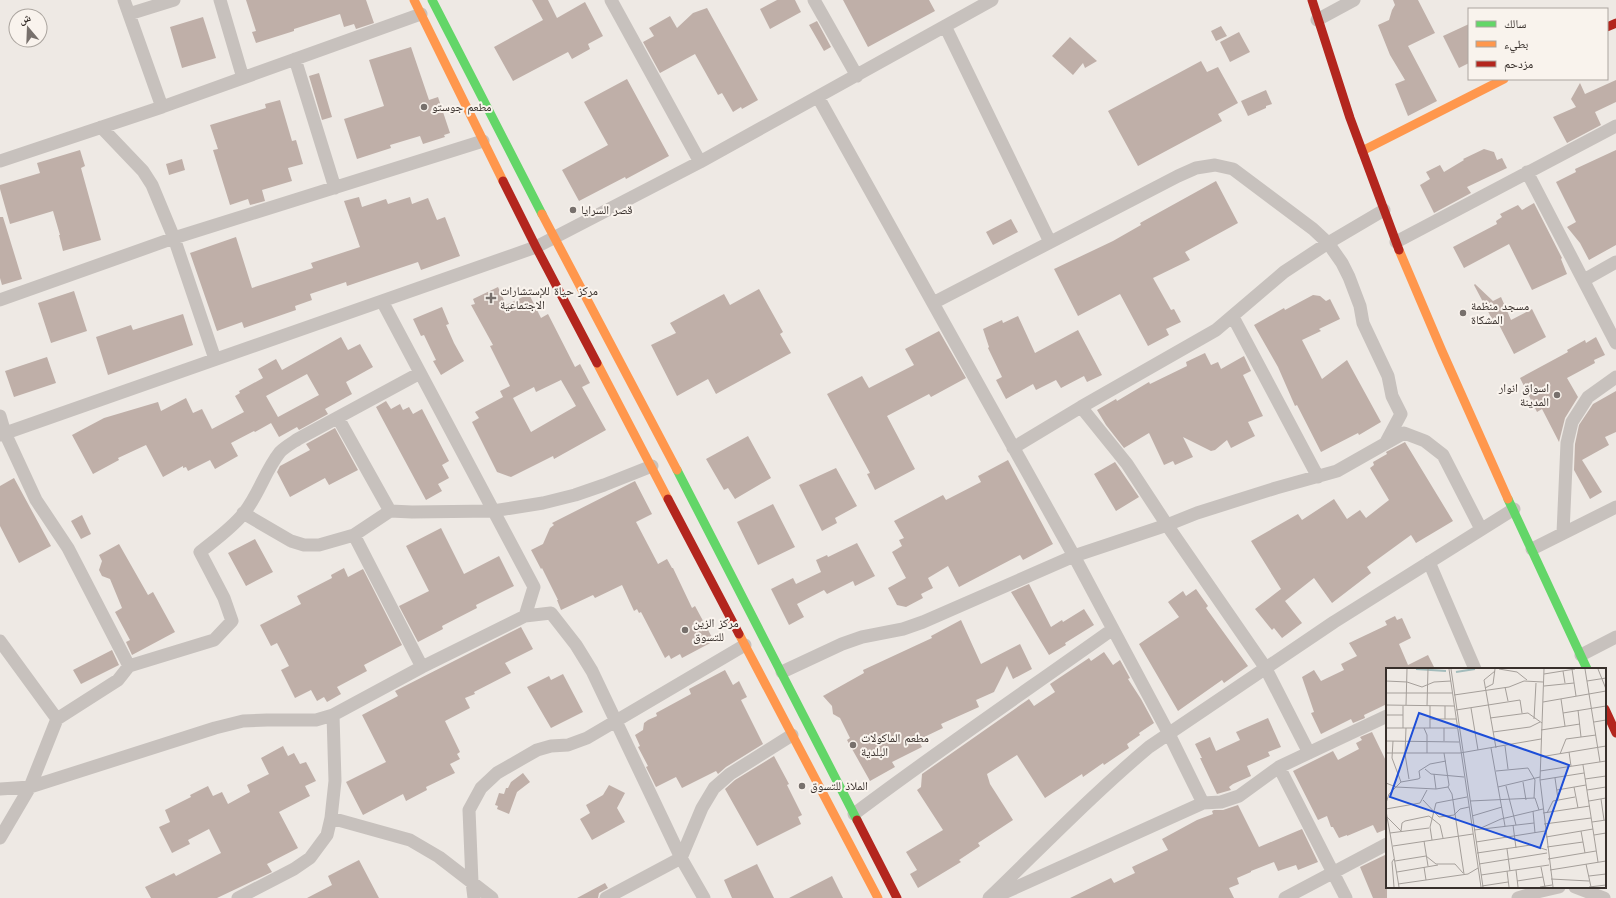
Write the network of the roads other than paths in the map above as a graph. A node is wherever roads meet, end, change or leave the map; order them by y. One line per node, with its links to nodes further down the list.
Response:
1 (124, 0): 11 (street)
2 (174, 0): 11 (street)
3 (220, 0): 17 (street)
4 (414, 0): 12 (street)
5 (432, 0): 31 (street)
6 (611, 0): 26 (street)
7 (814, 0): 16 (street)
8 (992, 0): 14 (street)
9 (1312, 0): 13 (street)
10 (1354, 0): 13 (street)
11 (129, 14): 20 (street)
12 (421, 14): 15 (street); 23 (street)
13 (1318, 20): 24 (street)
14 (945, 26): 16 (street); 32 (street)
15 (295, 59): 17 (street); 28 (street)
16 (857, 76): 19 (street)
17 (243, 78): 20 (street)
18 (1502, 80): 24 (street)
19 (818, 97): 26 (street); 40 (street)
20 (162, 106): 22 (street)
21 (1616, 126): 27 (street)
22 (101, 127): 25 (street); 30 (street)
23 (483, 141): 28 (street); 35 (street)
24 (1362, 151): 29 (street)
25 (0, 161)
26 (700, 162): 31 (street)
27 (1527, 172): 33 (street); 37 (street)
28 (335, 188): 30 (street)
29 (1384, 210): 33 (street); 34 (street)
30 (174, 238): 38 (street); 43 (street)
31 (555, 238): 35 (street); 77 (street)
32 (1050, 242): 34 (street); 40 (street)
33 (1396, 242): 55 (street)
34 (1328, 243): 41 (street); 50 (street)
35 (536, 247): 39 (street); 52 (street)
36 (1616, 262): 37 (street)
37 (1584, 280): 42 (street)
38 (0, 300)
39 (382, 300): 43 (street); 44 (street)
40 (934, 303): 51 (street)
41 (1233, 317): 46 (street); 53 (street)
42 (1616, 343)
43 (215, 359): 49 (street)
44 (420, 373): 48 (street); 57 (street)
45 (1616, 377): 61 (street)
46 (1081, 408): 51 (street); 59 (street)
47 (0, 416): 49 (street)
48 (338, 418): 56 (street); 58 (street)
49 (2, 434): 72 (street)
50 (1384, 444): 53 (street); 60 (street)
51 (1013, 448): 64 (street)
52 (652, 466): 57 (street); 70 (street)
53 (1318, 477): 59 (street)
54 (1616, 506): 61 (street)
55 (1514, 509): 60 (street); 63 (street)
56 (390, 511): 57 (street); 62 (street)
57 (493, 511): 66 (street)
58 (243, 514): 62 (street); 72 (street)
59 (1167, 525): 64 (street); 74 (street)
60 (1481, 529): 65 (street)
61 (1563, 533): 63 (street)
62 (354, 534): 73 (street)
63 (1532, 550): 71 (street)
64 (1074, 556): 67 (street); 77 (street)
65 (1428, 562): 74 (street); 75 (street)
66 (524, 616): 73 (street); 82 (street)
67 (1113, 629): 83 (street); 91 (street)
68 (1616, 637): 71 (street)
69 (0, 641): 81 (street)
70 (745, 645): 82 (street); 85 (street)
71 (1581, 655): 76 (street)
72 (129, 666): 81 (street)
73 (422, 667): 78 (street)
74 (1265, 667): 83 (street); 86 (street)
75 (1475, 668)
76 (1587, 668)
77 (782, 672): 91 (street)
78 (333, 715): 88 (street); 92 (street)
79 (1606, 715): 84 (street)
80 (1386, 716): 86 (street)
81 (57, 719): 88 (street)
82 (616, 721): 95 (street); 97 (street)
83 (1170, 734): 90 (street); 107 (street)
84 (1616, 734)
85 (792, 735): 95 (street); 105 (street)
86 (1309, 753): 87 (street)
87 (1279, 767): 90 (street); 96 (street)
88 (30, 787): 89 (street); 93 (street)
89 (0, 789)
90 (1203, 803): 107 (street)
91 (854, 814): 106 (street)
92 (331, 818): 97 (street); 100 (street)
93 (0, 838)
94 (1386, 845): 96 (street)
95 (681, 858): 103 (street); 104 (street)
96 (1334, 873): 108 (street); 109 (street)
97 (472, 882): 101 (street); 102 (street)
98 (1555, 888): 110 (street)
99 (1578, 888): 111 (street)
100 (238, 898)
101 (474, 898)
102 (492, 898)
103 (606, 898)
104 (704, 898)
105 (878, 898)
106 (897, 898)
107 (990, 898)
108 (1285, 898)
109 (1346, 898)
110 (1518, 898)
111 (1604, 898)

